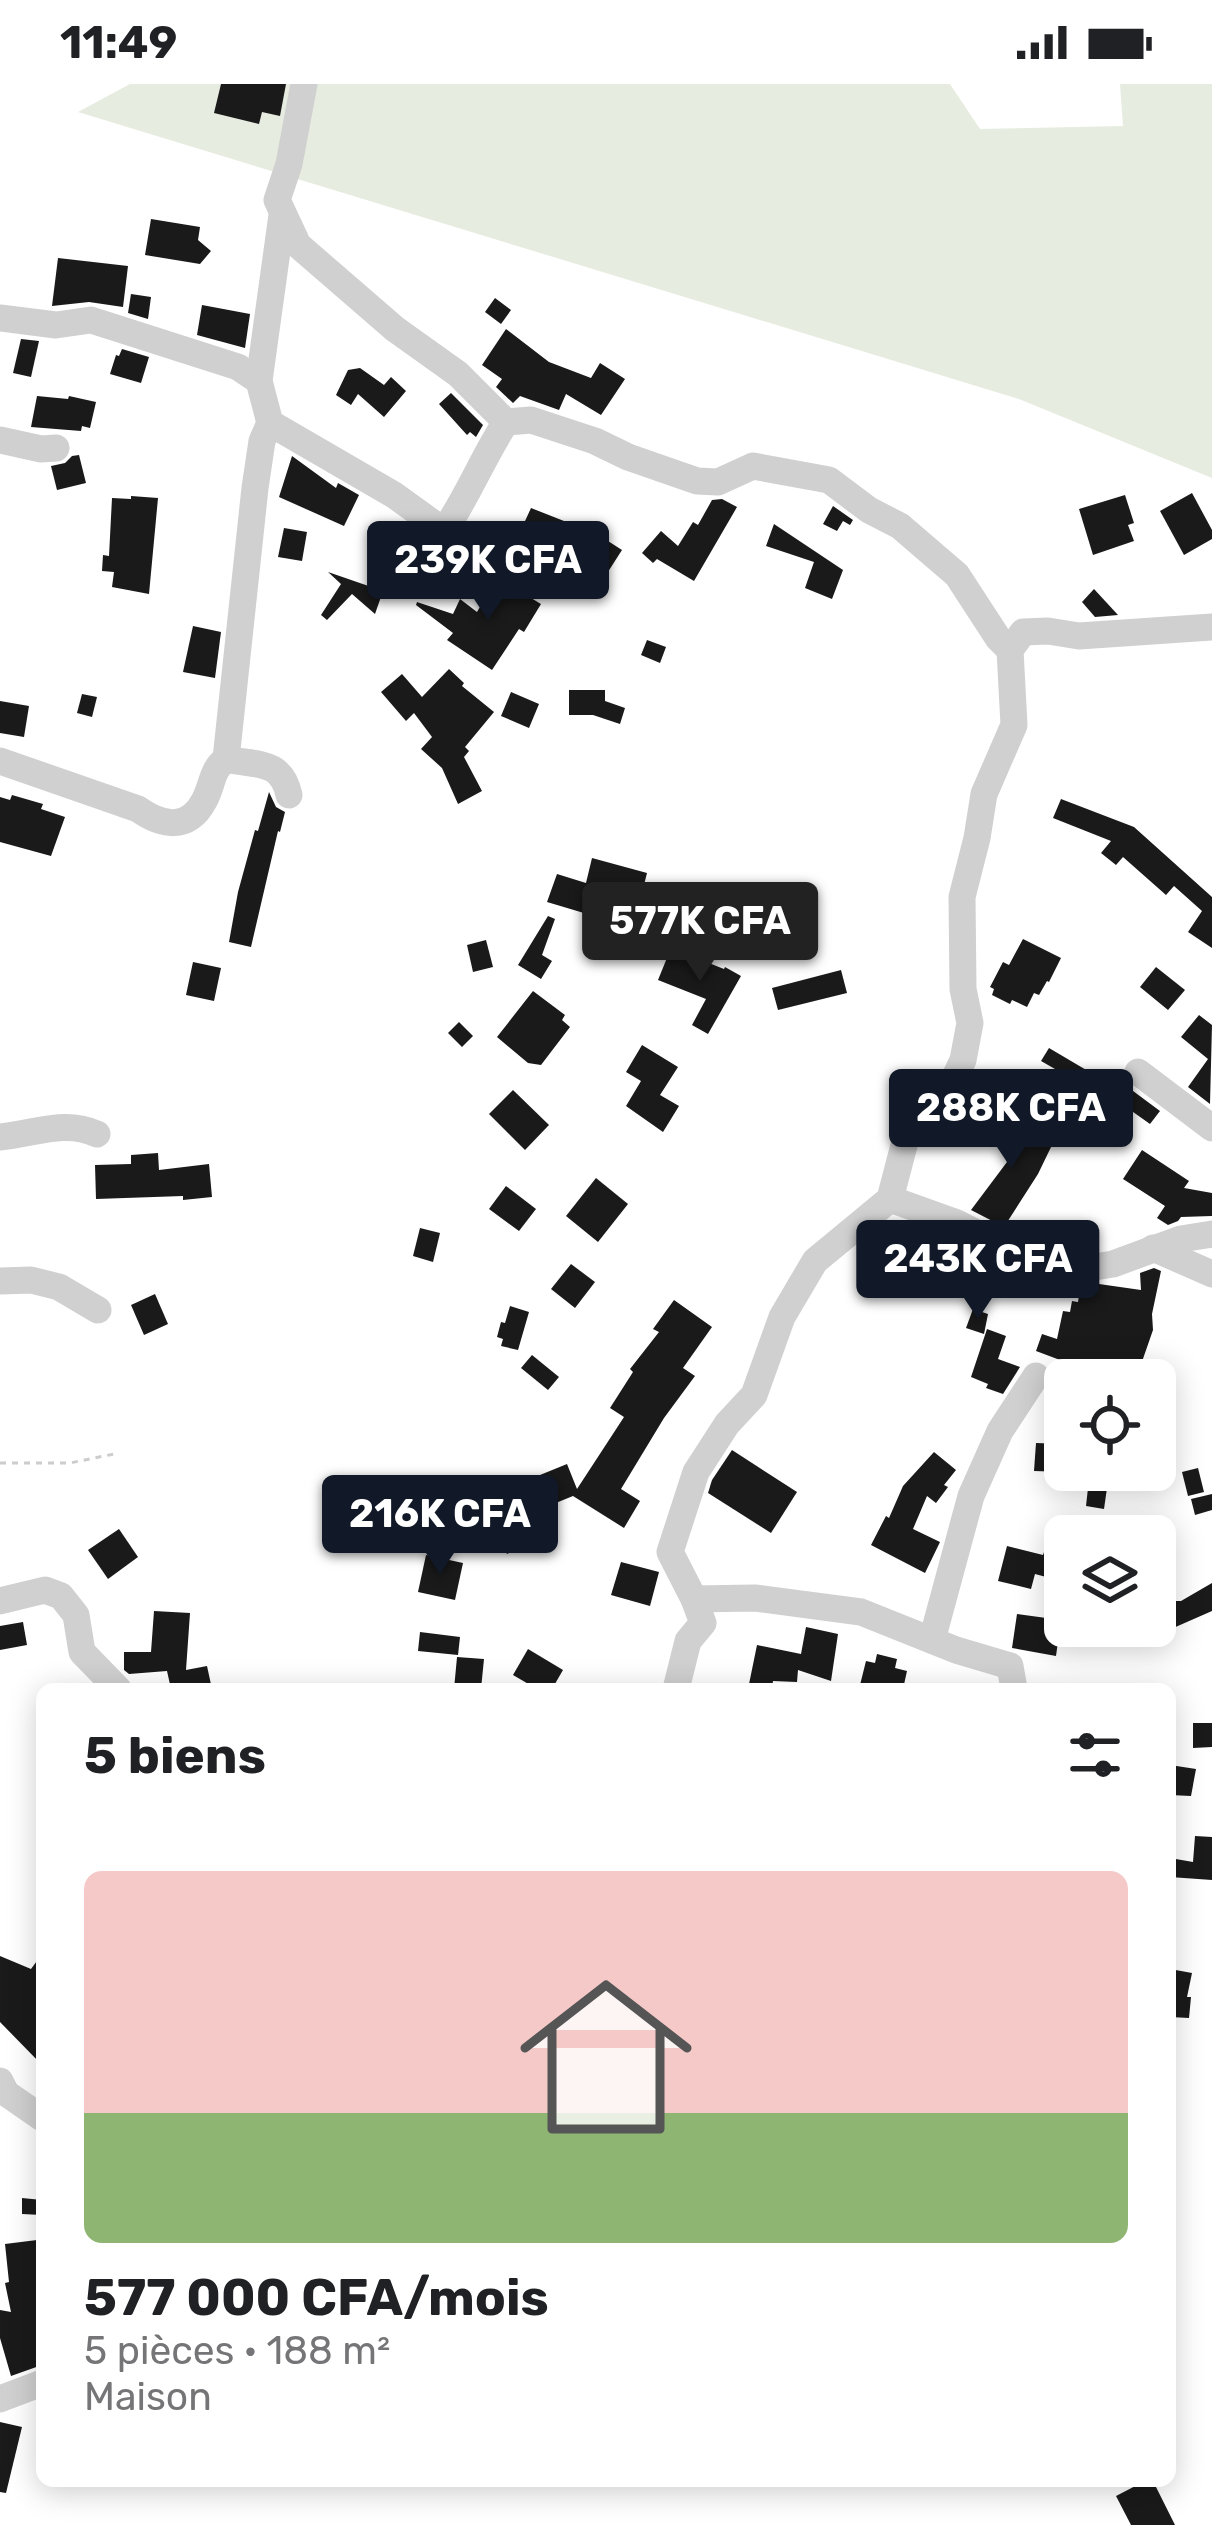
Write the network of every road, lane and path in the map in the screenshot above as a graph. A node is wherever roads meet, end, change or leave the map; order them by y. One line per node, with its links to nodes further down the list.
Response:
1 (304, 84): 2 (street)
2 (282, 214): 4 (street); 5 (street)
3 (0, 318): 4 (street)
4 (259, 381): 6 (street)
5 (506, 422): 9 (street); 12 (street)
6 (270, 423): 9 (street); 13 (street)
7 (0, 440): 8 (street)
8 (56, 448)
9 (444, 531): 10 (street)
10 (539, 577)
11 (1212, 627): 12 (street)
12 (1010, 650): 20 (street)
13 (226, 759): 14 (street); 15 (street)
14 (0, 760)
15 (289, 795)
16 (1138, 1072): 17 (street)
17 (1212, 1128)
18 (98, 1134): 19 (street)
19 (0, 1137)
20 (890, 1199): 22 (street); 29 (street)
21 (1212, 1234): 22 (street)
22 (1153, 1248): 23 (street)
23 (1212, 1274)
24 (0, 1281): 25 (street)
25 (98, 1310)
26 (1036, 1376): 31 (street)
27 (114, 1454): 28 (path)
28 (0, 1462)
29 (694, 1599): 31 (street); 33 (street)
30 (0, 1601): 32 (street)
31 (932, 1640): 34 (street)
32 (112, 1683)
33 (678, 1683)
34 (1013, 1683)
35 (0, 2081): 36 (street)
36 (21, 2110)
37 (36, 2385): 38 (street)
38 (0, 2399)

